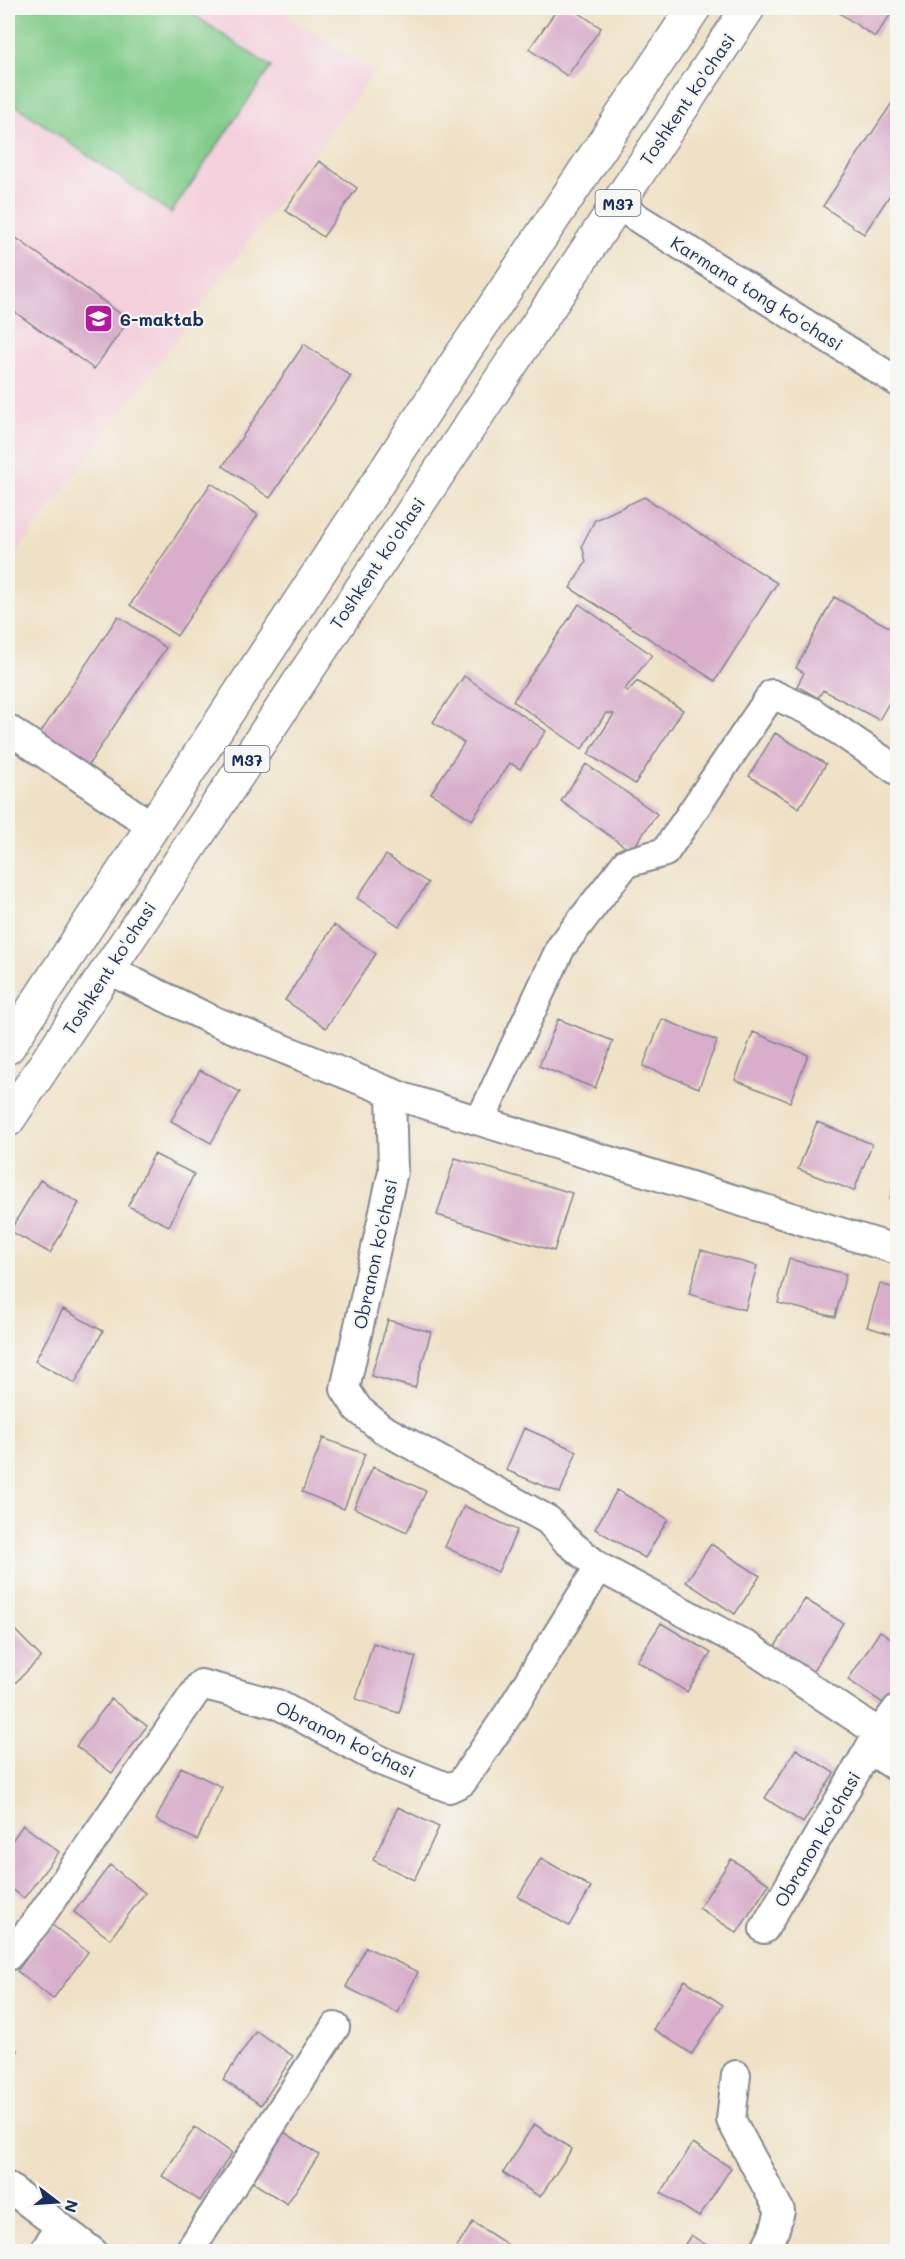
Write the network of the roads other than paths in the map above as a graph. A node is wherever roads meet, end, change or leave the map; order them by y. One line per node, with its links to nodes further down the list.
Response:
1 (694, 8): 7 (highway, M37)
2 (748, 8): 3 (highway, Toshkent ko'chasi / M37)
3 (617, 205): 4 (street, Karmana tong ko'chasi); 8 (highway, Toshkent ko'chasi / M37)
4 (897, 381)
5 (8, 729): 7 (street)
6 (897, 771): 12 (street)
7 (152, 826): 9 (highway, M37)
8 (109, 970): 10 (street); 11 (highway, Toshkent ko'chasi / M37)
9 (8, 1047)
10 (391, 1092): 12 (street); 14 (street, Obranon ko'chasi)
11 (8, 1120)
12 (480, 1121): 13 (street)
13 (897, 1250)
14 (599, 1567): 16 (street, Obranon ko'chasi); 19 (street, Obranon ko'chasi)
15 (897, 1708): 16 (street, Obranon ko'chasi)
16 (874, 1741): 17 (street, Obranon ko'chasi); 18 (street, Obranon ko'chasi)
17 (897, 1768)
18 (764, 1929)
19 (8, 1956)
20 (335, 2027): 26 (street)
21 (736, 2075): 27 (street)
22 (8, 2187): 23 (street)
23 (59, 2227): 24 (street); 25 (street)
24 (44, 2252)
25 (93, 2252)
26 (189, 2252)
27 (764, 2252)

